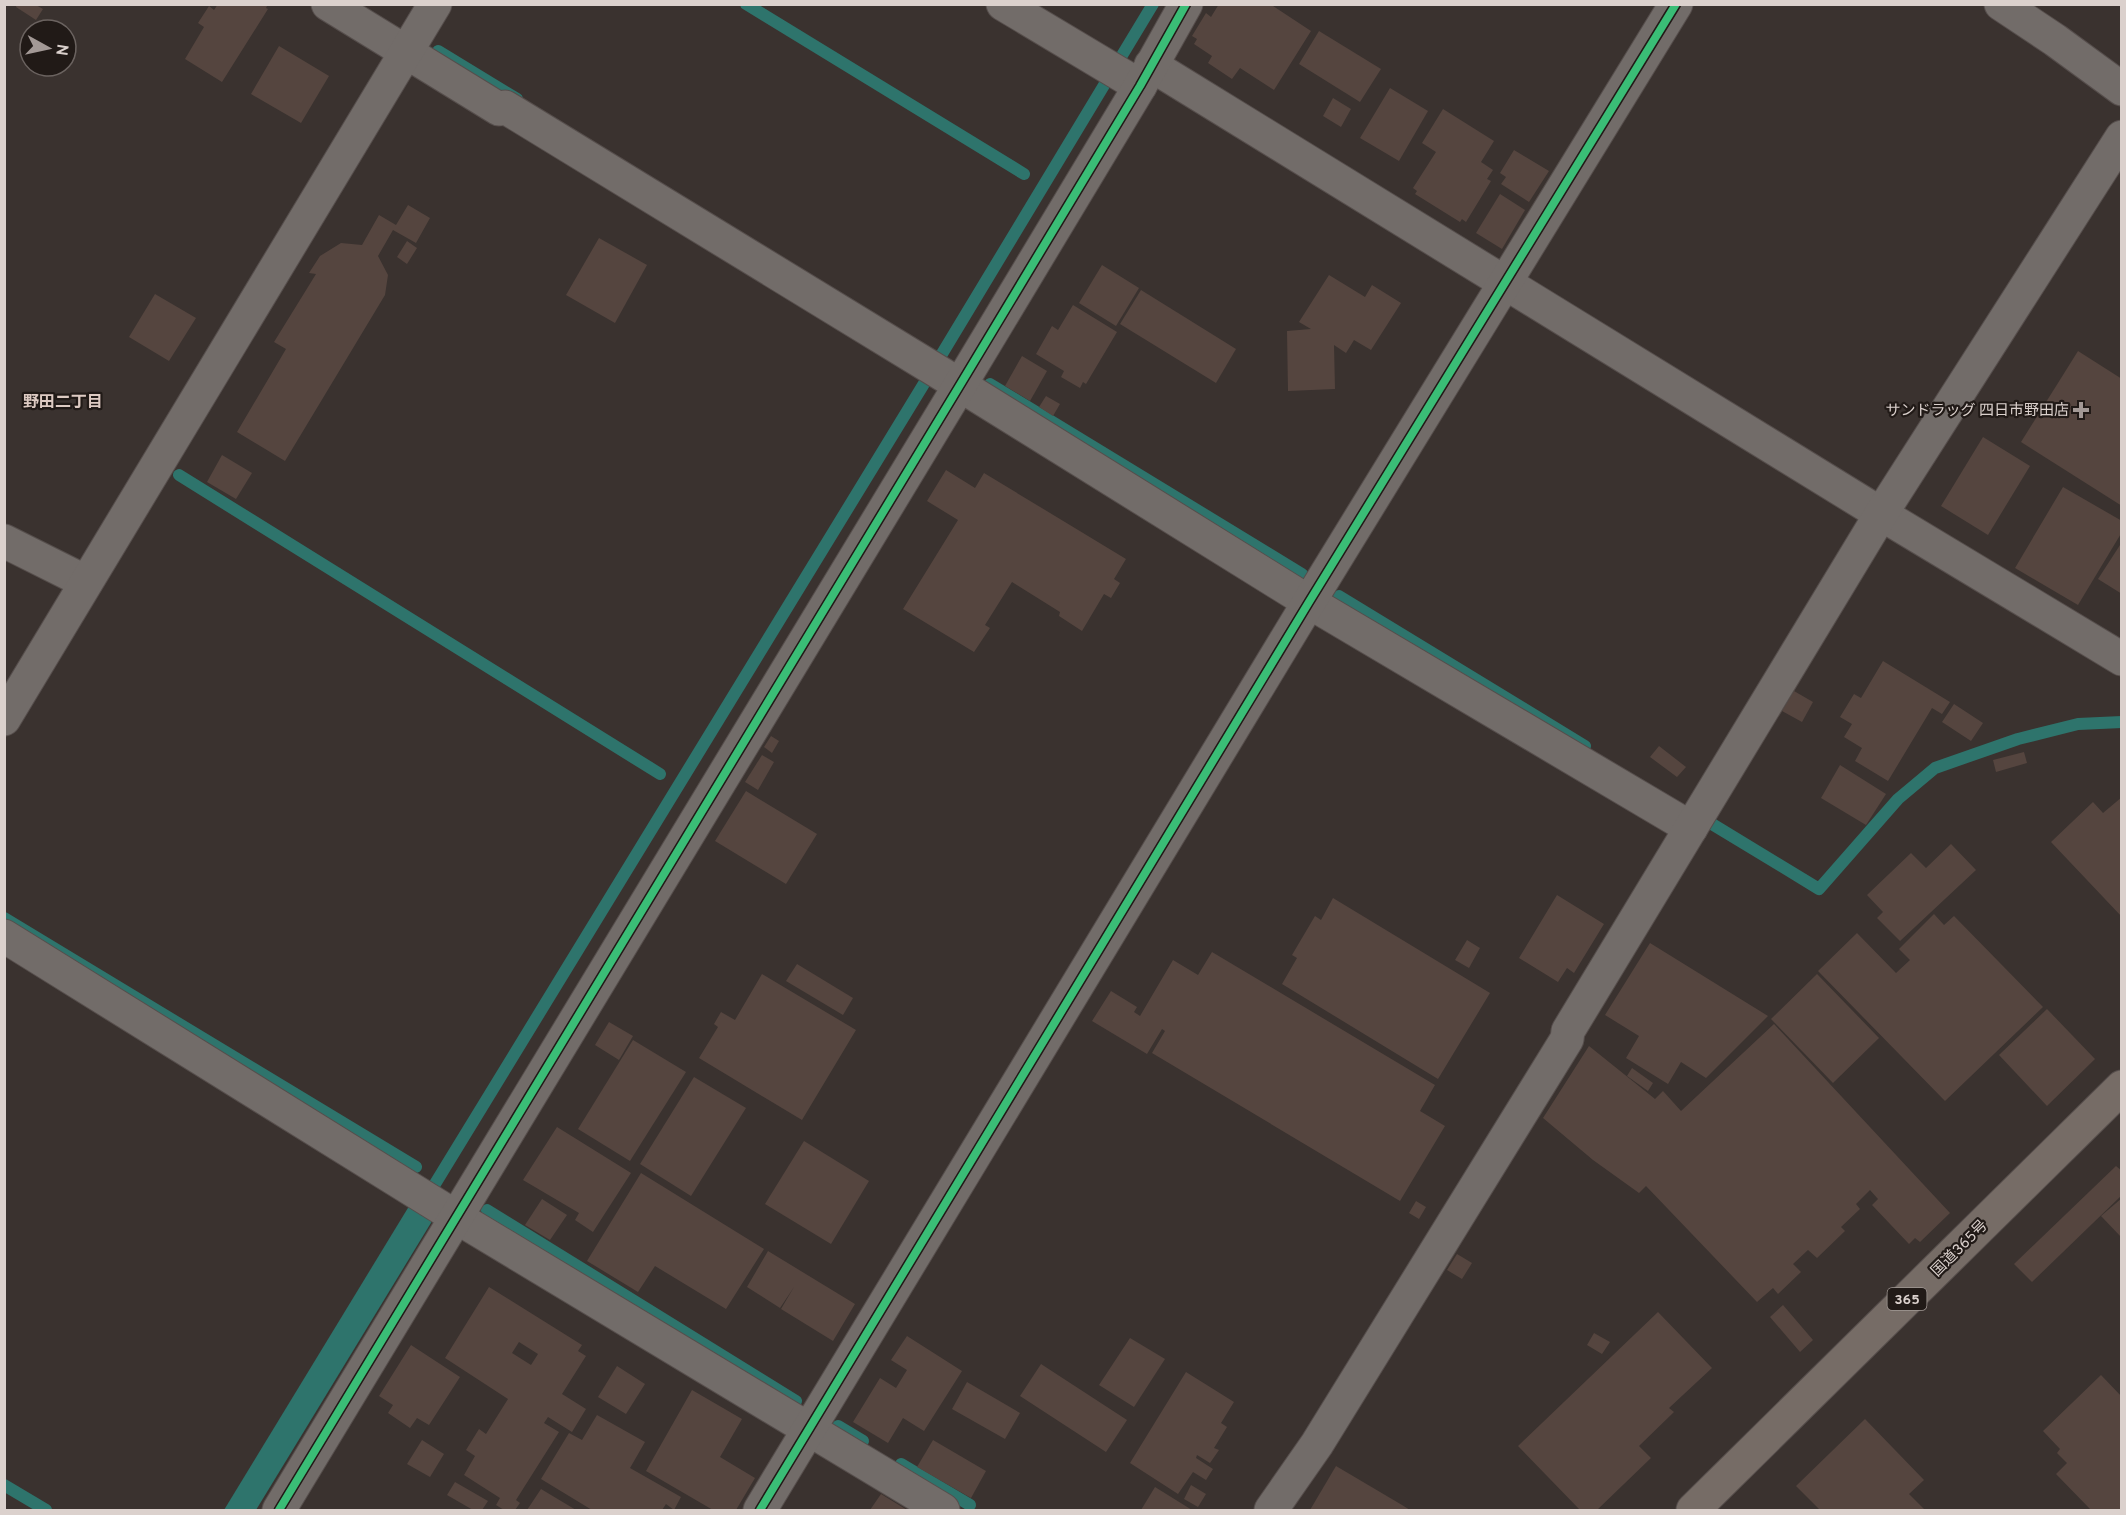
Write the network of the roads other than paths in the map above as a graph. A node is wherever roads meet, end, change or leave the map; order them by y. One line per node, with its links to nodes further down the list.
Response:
1 (328, 4): 7 (street)
2 (435, 4): 7 (street)
3 (1003, 4): 8 (street)
4 (1186, 4): 8 (street)
5 (1676, 4): 11 (street)
6 (2001, 4): 9 (street)
7 (406, 52): 12 (street); 15 (street)
8 (1143, 78): 11 (street); 12 (street)
9 (2121, 89)
10 (2121, 137): 13 (street)
11 (1506, 283): 13 (street); 16 (street)
12 (958, 384): 16 (street); 22 (street)
13 (1881, 514): 17 (street); 19 (street)
14 (4, 541): 15 (street)
15 (87, 582): 18 (street)
16 (1309, 602): 19 (street); 23 (street)
17 (2121, 659)
18 (4, 719)
19 (1691, 828): 27 (street)
20 (4, 936): 22 (street)
21 (2121, 1087): 28 (highway, 国道365号 / 365)
22 (453, 1214): 23 (street); 24 (street)
23 (809, 1430): 25 (street); 26 (street)
24 (279, 1510)
25 (760, 1510)
26 (943, 1510)
27 (1271, 1510)
28 (1693, 1510)

